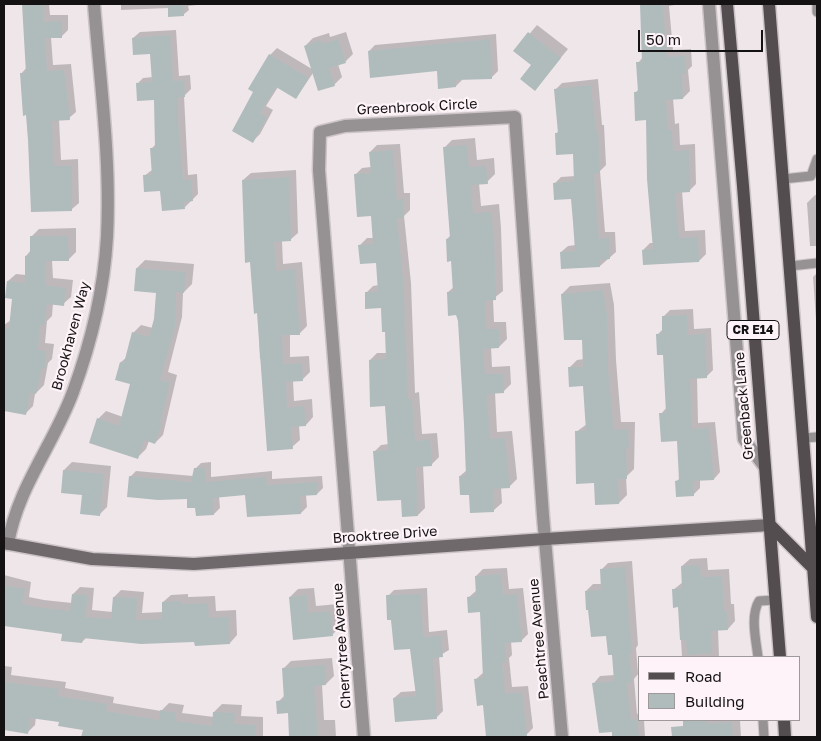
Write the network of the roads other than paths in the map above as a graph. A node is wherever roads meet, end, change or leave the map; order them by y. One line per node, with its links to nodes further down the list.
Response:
1 (94, 4): 16 (street, Brookhaven Way)
2 (709, 4): 13 (street)
3 (727, 4): 13 (main road, Greenback Lane / CR E14)
4 (769, 4): 8 (main road, CR E14)
5 (816, 4): 6 (lane)
6 (817, 12)
7 (817, 159): 8 (lane)
8 (784, 179): 10 (main road, CR E14)
9 (817, 263): 10 (lane)
10 (791, 266): 12 (main road, CR E14)
11 (817, 437): 12 (lane)
12 (804, 438): 18 (main road, CR E14)
13 (764, 466): 14 (main road, Greenback Lane / CR E14)
14 (770, 525): 15 (street, Brooktree Drive); 18 (main road); 19 (main road, Greenback Lane / CR E14)
15 (545, 539): 17 (street, Brooktree Drive); 17 (street, Greenbrook Circle); 26 (street, Peachtree Avenue)
16 (6, 543): 17 (street, Brooktree Drive)
17 (350, 552): 25 (street, Cherrytree Avenue)
18 (815, 568): 20 (main road, CR E14)
19 (775, 600): 21 (lane); 22 (main road, Greenback Lane / CR E14)
20 (817, 617)
21 (758, 656)
22 (780, 656)
23 (763, 721): 27 (lane)
24 (784, 721): 28 (main road)
25 (364, 737)
26 (562, 737)
27 (764, 737)
28 (785, 737)

